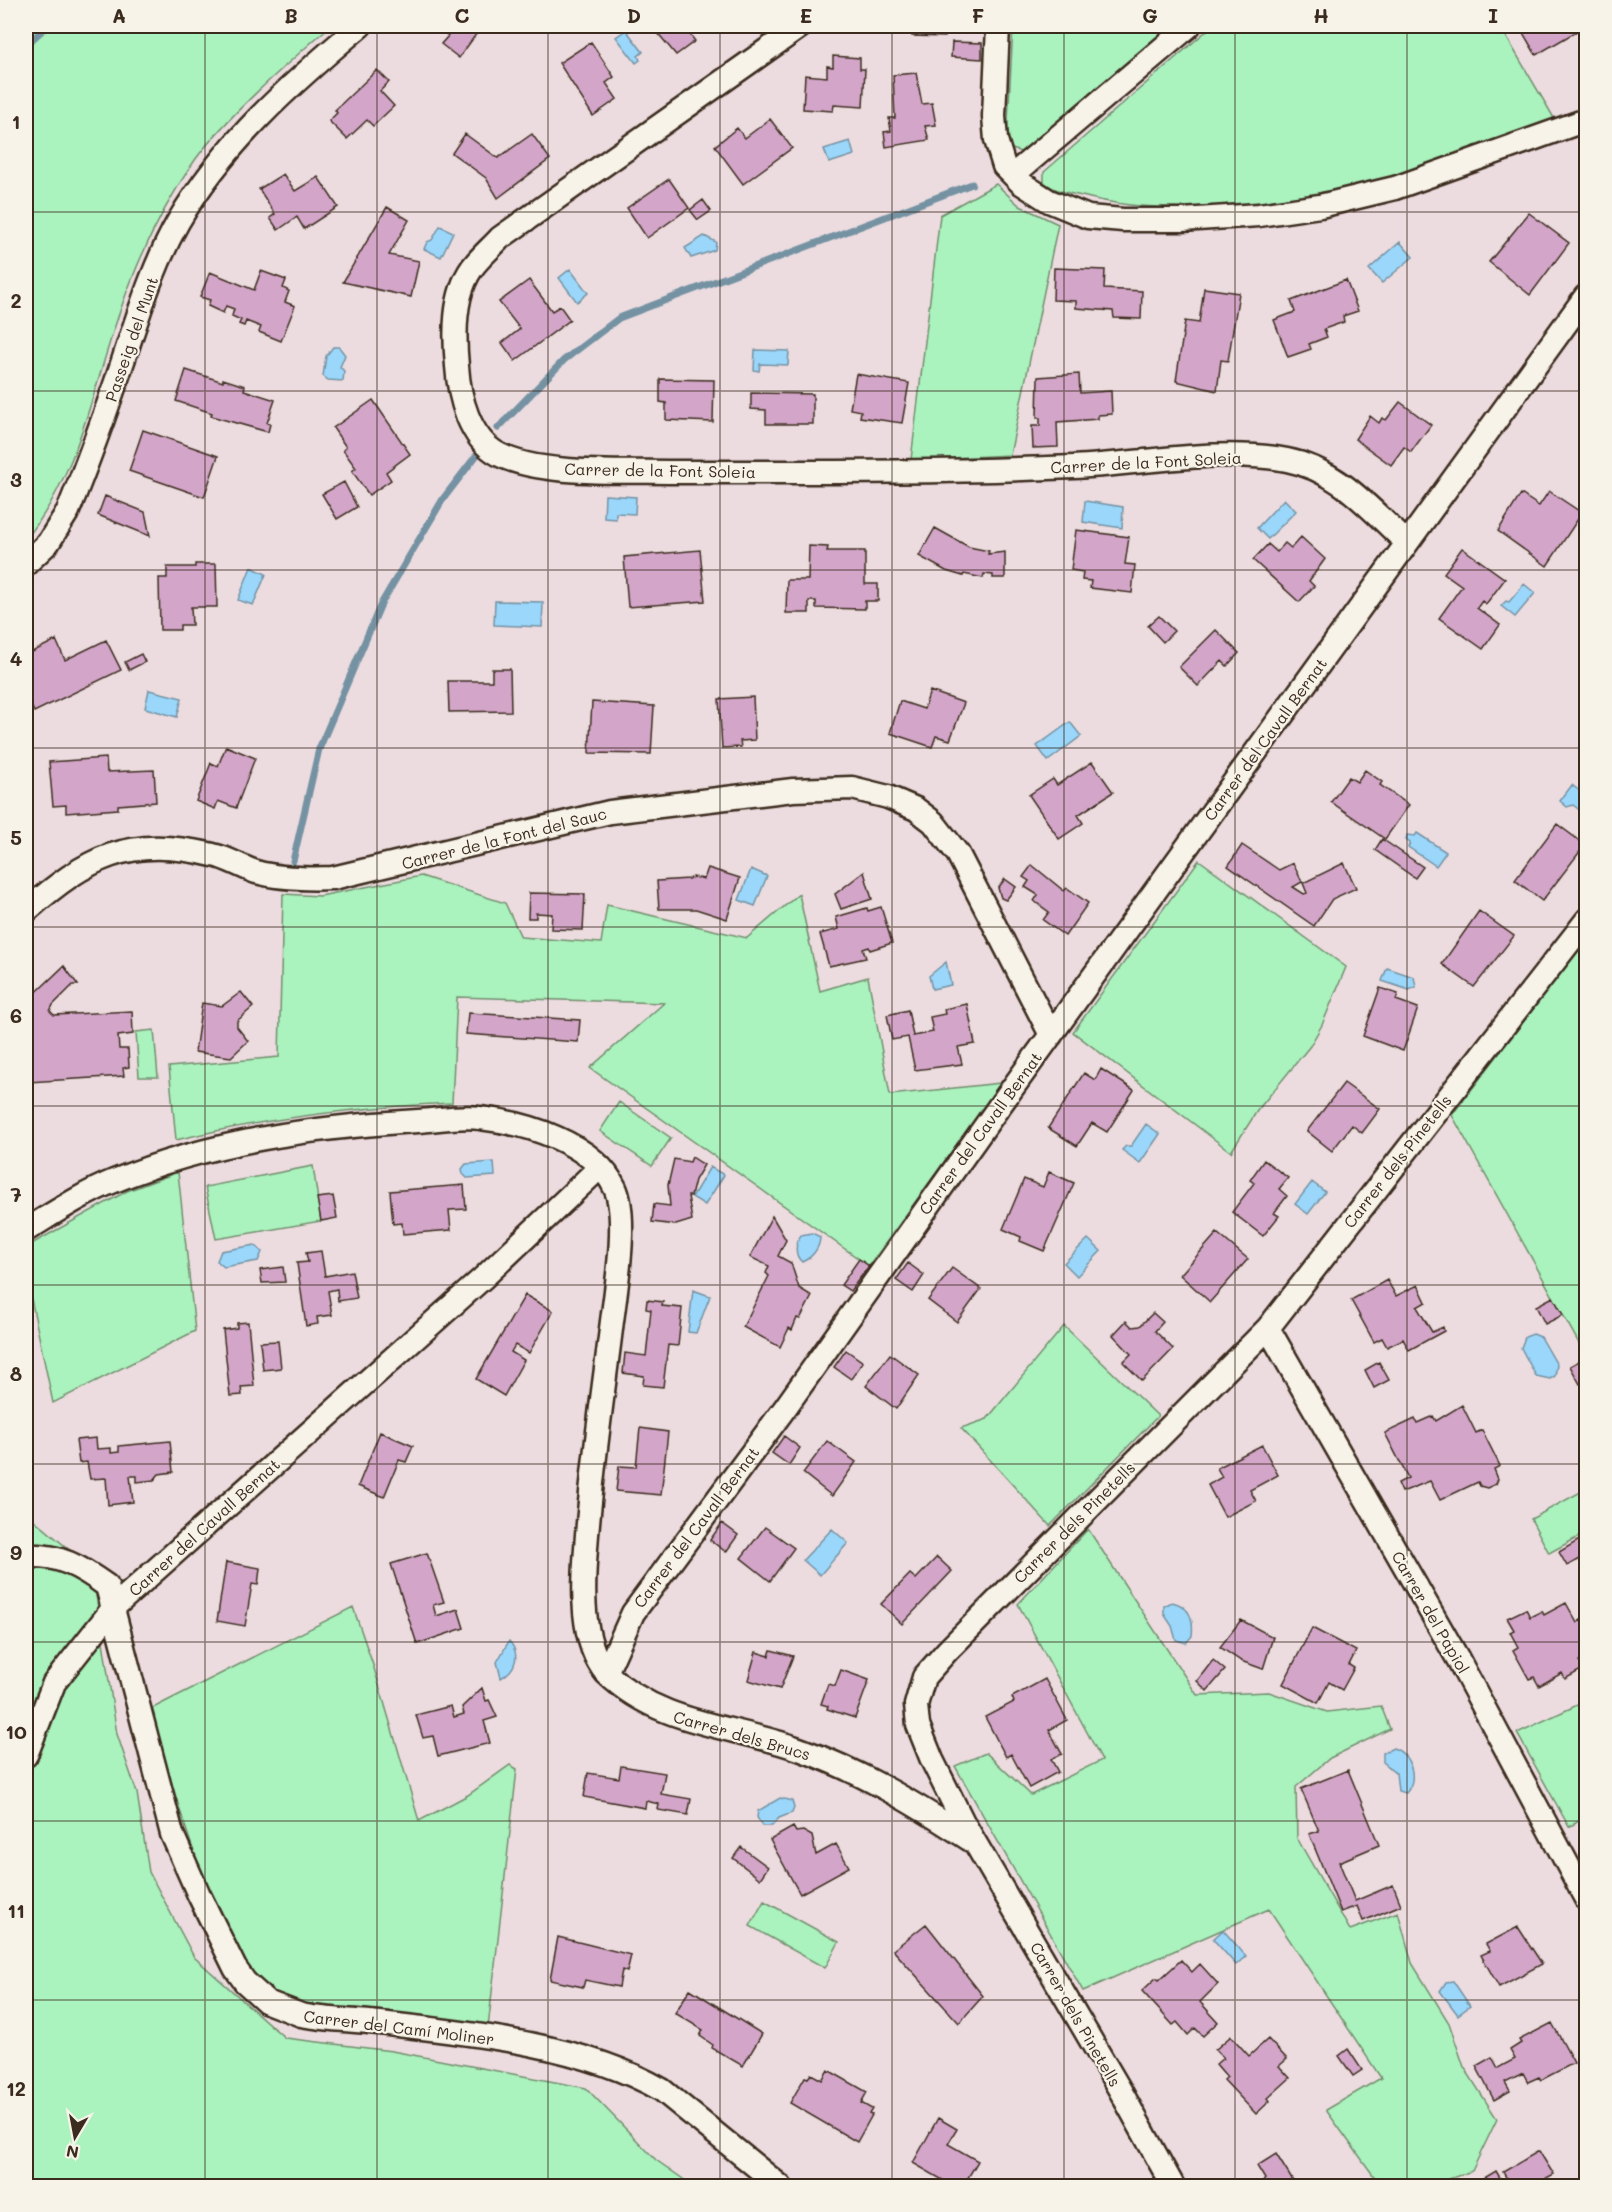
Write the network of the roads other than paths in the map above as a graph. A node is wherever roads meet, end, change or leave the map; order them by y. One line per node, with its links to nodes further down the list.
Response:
1 (360, 26): 9 (street, Passeig del Munt)
2 (801, 26): 8 (street, Carrer de la Font Soleia)
3 (998, 26): 6 (street)
4 (1189, 26): 6 (street)
5 (1587, 120): 6 (street)
6 (1013, 175)
7 (1587, 296): 8 (street, Carrer del Cavall Bernat)
8 (1407, 543): 12 (street, Carrer del Cavall Bernat)
9 (26, 564)
10 (26, 911): 12 (street, Carrer de la Font del Sauc)
11 (1587, 921): 15 (street, Carrer dels Pinetells)
12 (1051, 1035): 18 (street, Carrer del Cavall Bernat)
13 (599, 1168): 14 (street); 17 (street, Carrer del Cavall Bernat); 18 (street)
14 (26, 1230)
15 (1268, 1328): 20 (street, Carrer dels Pinetells); 21 (street, Carrer del Papiol)
16 (26, 1556): 17 (street, Carrer del Camí Moliner)
17 (114, 1607): 19 (street, Carrer del Cavall Bernat); 22 (street, Carrer del Camí Moliner)
18 (606, 1673): 20 (street, Carrer dels Brucs)
19 (26, 1755)
20 (976, 1843): 23 (street, Carrer dels Pinetells)
21 (1587, 1899)
22 (780, 2187)
23 (1173, 2187)

